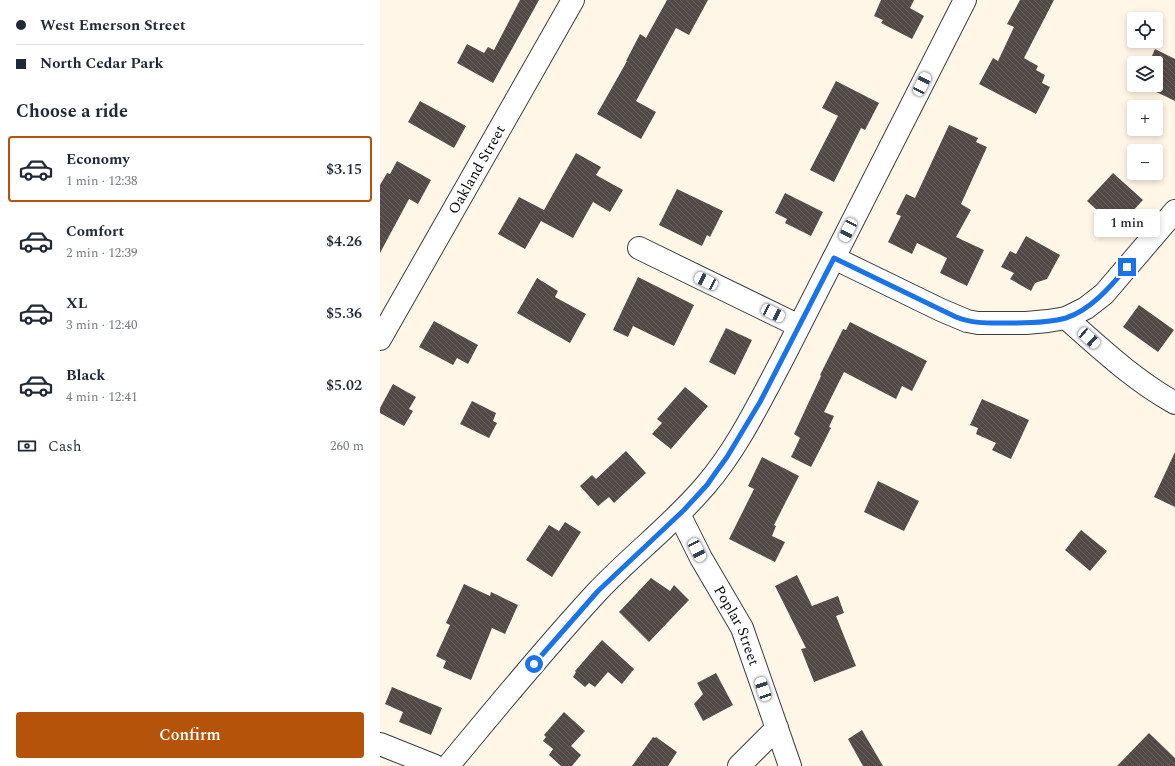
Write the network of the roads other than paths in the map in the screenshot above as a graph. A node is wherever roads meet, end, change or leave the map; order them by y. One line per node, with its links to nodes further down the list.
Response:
1 (573, 0): 8 (street, Oakland Street)
2 (965, 0): 5 (street)
3 (1175, 211): 6 (street)
4 (639, 248): 7 (street)
5 (834, 258): 6 (street); 7 (street)
6 (1066, 318): 9 (street)
7 (799, 326): 10 (street)
8 (380, 340)
9 (1175, 403)
10 (679, 514): 11 (street, Poplar Street); 14 (street)
11 (777, 728): 15 (street); 16 (street, Poplar Street)
12 (380, 744): 13 (street)
13 (435, 766)
14 (448, 766)
15 (739, 766)
16 (790, 766)

